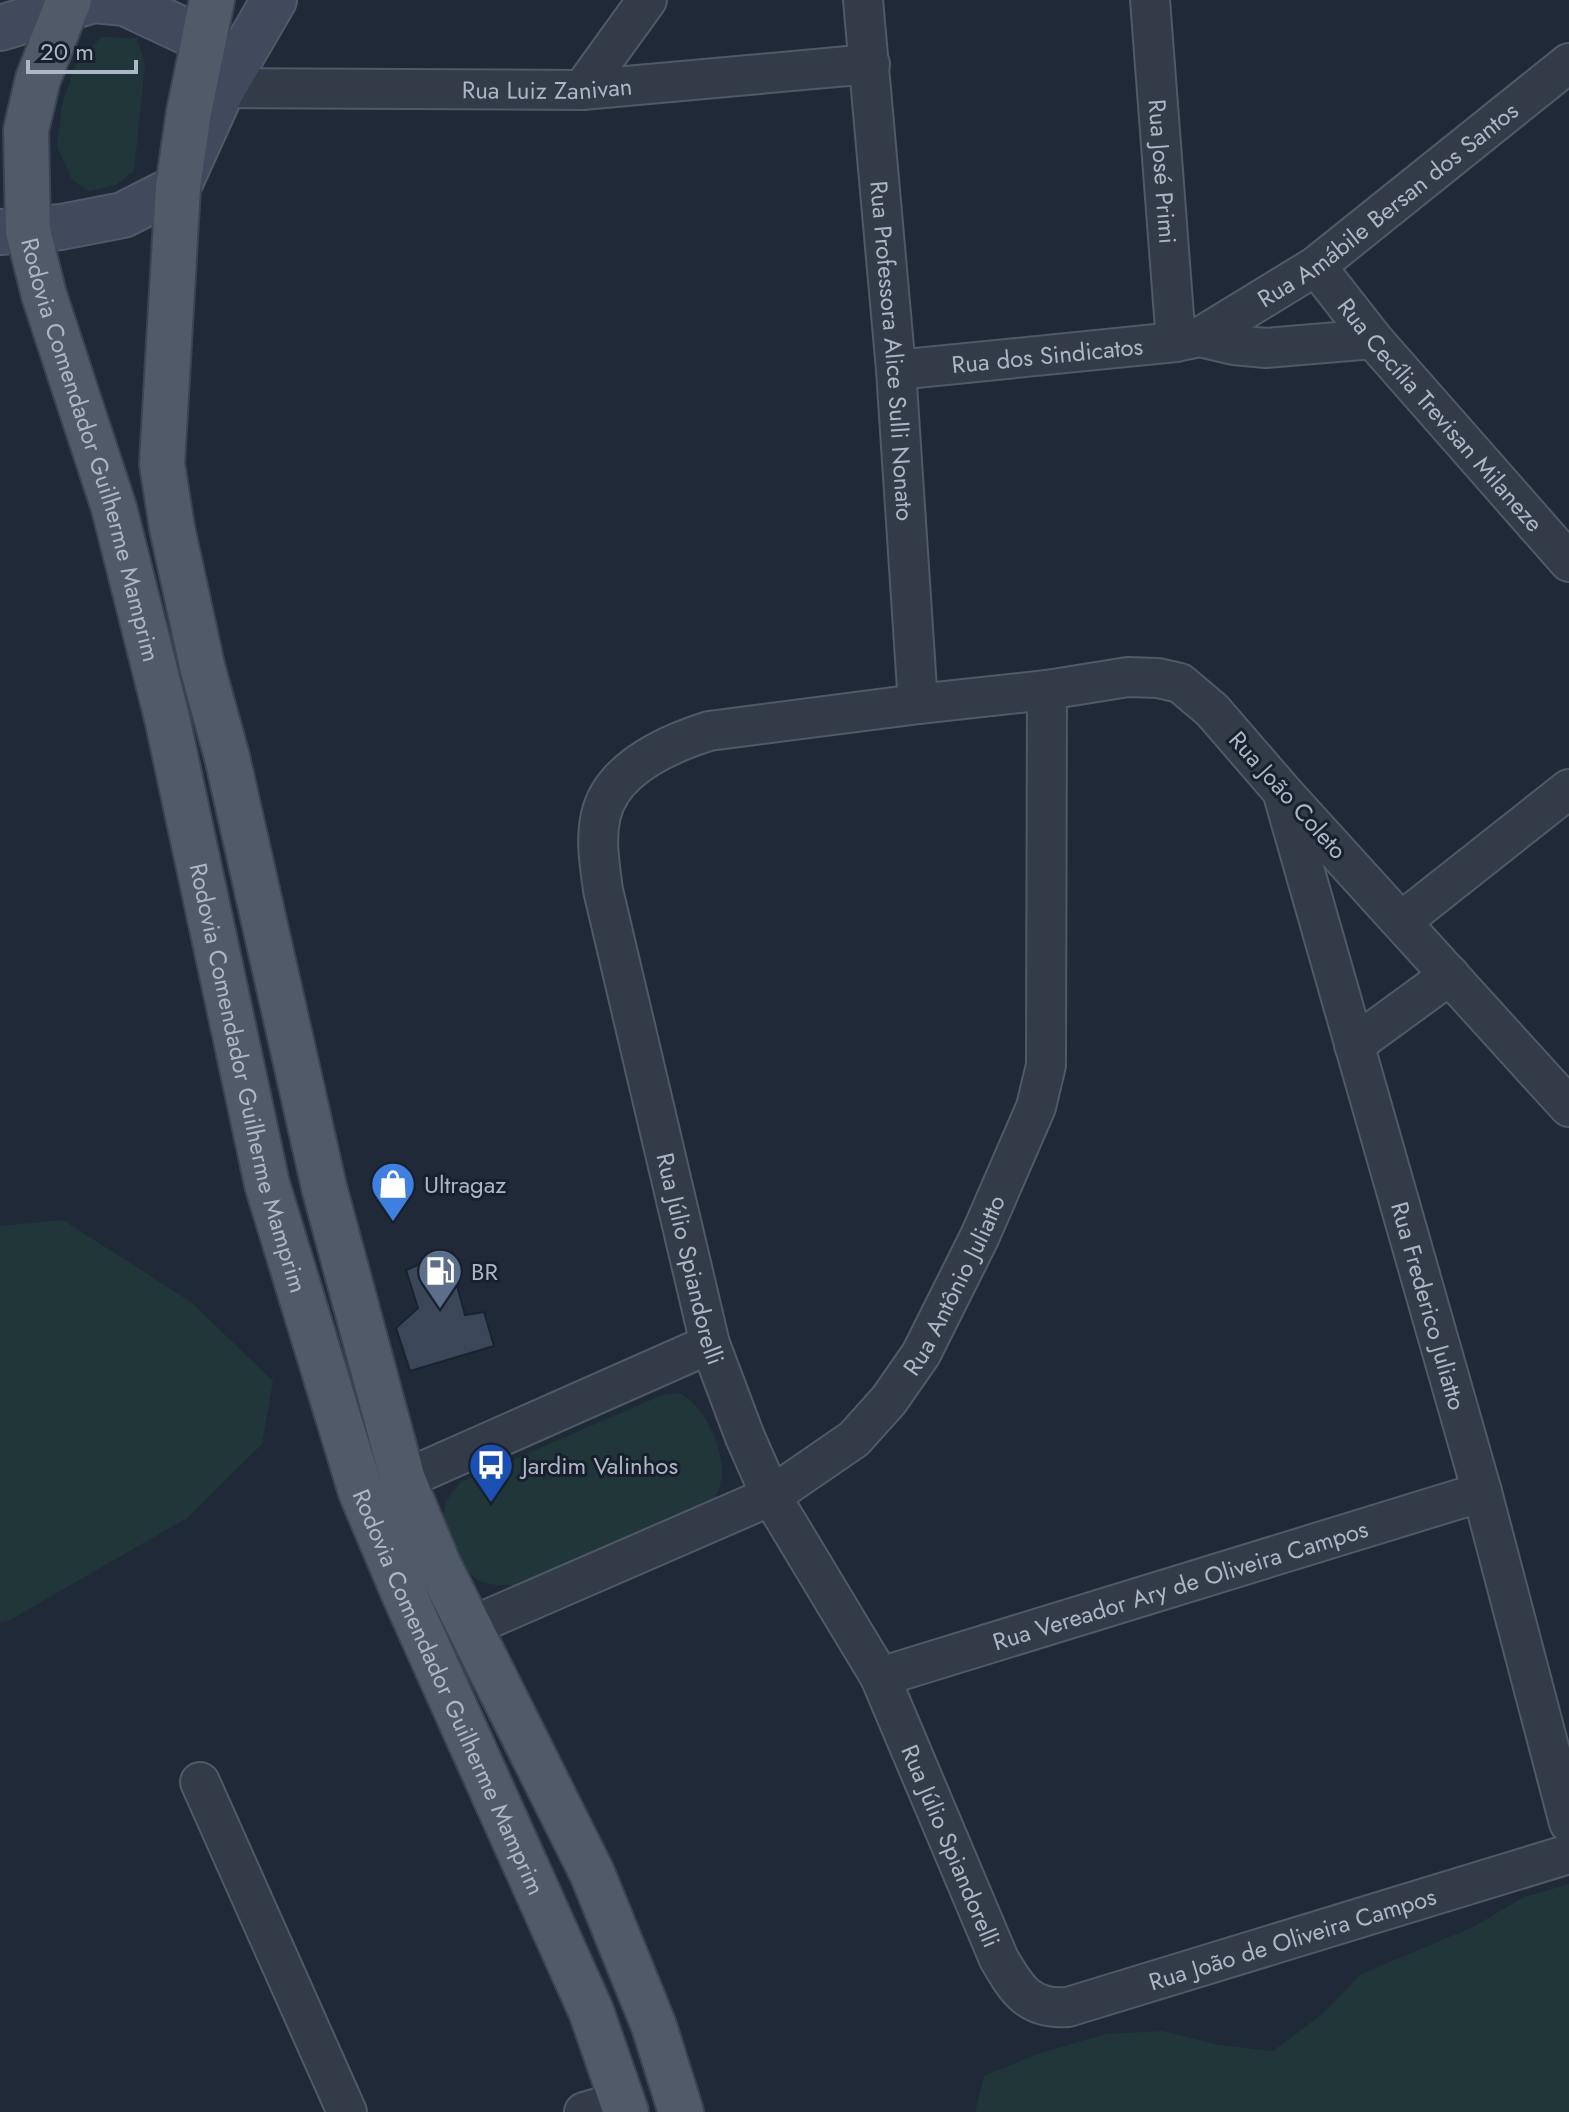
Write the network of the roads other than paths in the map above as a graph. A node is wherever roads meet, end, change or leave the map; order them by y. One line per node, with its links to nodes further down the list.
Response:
1 (274, 0): 10 (street)
2 (647, 0): 11 (street)
3 (863, 0): 9 (street, Rua Professora Alice Sulli Nonato)
4 (1150, 0): 15 (street, Rua José Primi)
5 (67, 5): 6 (street); 7 (street); 13 (main road, Rodovia Comendador Guilherme Mamprim)
6 (208, 20): 10 (street); 12 (main road, Rodovia Comendador Guilherme Mamprim)
7 (0, 28)
8 (1569, 63): 14 (street, Rua Amábile Bersan dos Santos)
9 (870, 64): 11 (street, Rua Luiz Zanivan); 17 (street, Rua Professora Alice Sulli Nonato)
10 (223, 88): 11 (street, Rua Luiz Zanivan); 12 (street)
11 (582, 90)
12 (178, 187): 13 (street); 28 (main road, Rodovia Comendador Guilherme Mamprim)
13 (14, 232): 37 (main road, Rodovia Comendador Guilherme Mamprim)
14 (1316, 266): 15 (street, Rua Amábile Bersan dos Santos); 16 (street, Rua Cecília Trevisan Milaneze)
15 (1188, 339): 16 (street); 17 (street, Rua dos Sindicatos)
16 (1373, 339): 18 (street, Rua Cecília Trevisan Milaneze)
17 (896, 370): 20 (street, Rua Professora Alice Sulli Nonato)
18 (1569, 562)
19 (1047, 690): 20 (street, Rua João Coleto); 22 (street, Rua João Coleto); 30 (street, Rua Antônio Juliatto)
20 (918, 704): 27 (street, Rua Júlio Spiandorelli)
21 (1569, 789): 23 (street)
22 (1282, 791): 23 (street, Rua João Coleto); 25 (street, Rua Frederico Juliatto)
23 (1402, 921): 24 (street, Rua João Coleto)
24 (1450, 975): 25 (street); 26 (street, Rua João Coleto)
25 (1354, 1045): 29 (street, Rua Frederico Juliatto)
26 (1569, 1107)
27 (710, 1344): 28 (street); 30 (street, Rua Júlio Spiandorelli)
28 (403, 1480): 31 (main road, Rodovia Comendador Guilherme Mamprim)
29 (1482, 1492): 32 (street, Rua Vereador Ary de Oliveira Campos); 34 (street, Rua Frederico Juliatto)
30 (771, 1496): 31 (street, Rua Antônio Juliatto); 32 (street, Rua Júlio Spiandorelli)
31 (470, 1627): 39 (main road, Rodovia Comendador Guilherme Mamprim)
32 (880, 1677): 36 (street, Rua Júlio Spiandorelli)
33 (200, 1782): 38 (street)
34 (1569, 1823)
35 (1569, 1854): 36 (street, Rua João de Oliveira Campos)
36 (1020, 1990)
37 (611, 2108)
38 (347, 2112)
39 (681, 2112)

